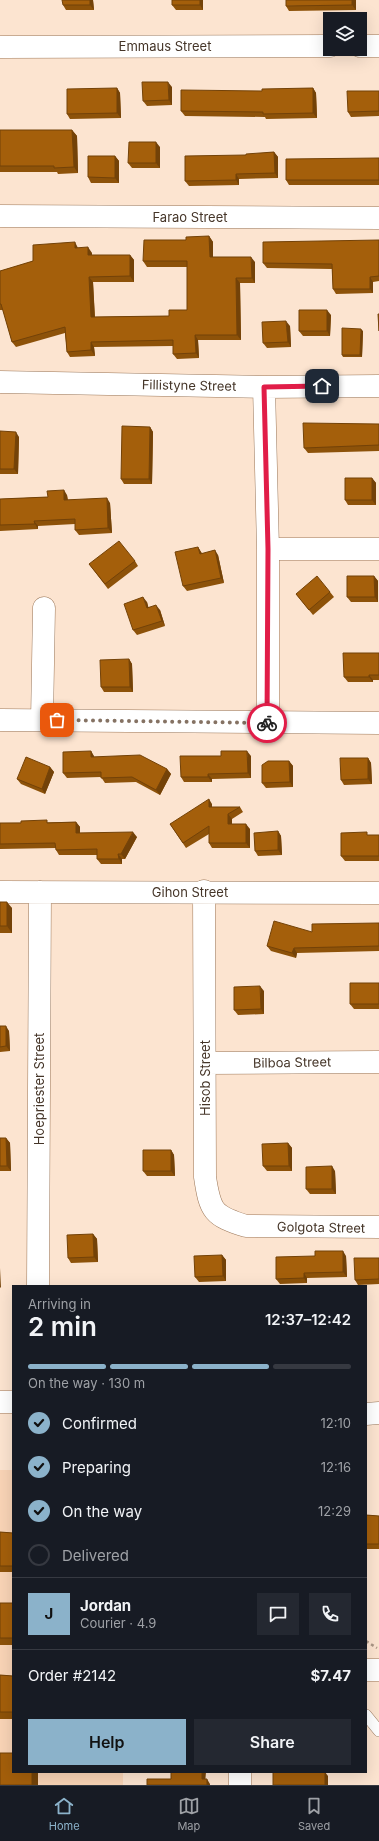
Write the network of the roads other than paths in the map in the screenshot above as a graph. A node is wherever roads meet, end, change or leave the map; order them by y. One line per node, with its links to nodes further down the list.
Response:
1 (323, 46): 4 (street, Emmaus Street)
2 (367, 46): 3 (street)
3 (379, 46)
4 (0, 47)
5 (0, 216): 6 (street, Farao Street)
6 (379, 218)
7 (0, 382): 9 (street, Fillistyne Street)
8 (379, 386): 9 (street, Fillistyne Street)
9 (264, 387): 10 (street)
10 (268, 549): 11 (street); 15 (street)
11 (379, 549)
12 (44, 608): 14 (street)
13 (0, 720): 14 (street)
14 (42, 720): 15 (street)
15 (268, 723): 16 (street)
16 (379, 723)
17 (204, 891): 19 (street, Gihon Street); 20 (street, Gihon Street); 22 (street, Hisob Street)
18 (0, 892): 19 (street, Gihon Street)
19 (40, 892): 25 (street, Hoepriester Street)
20 (379, 893)
21 (379, 1062): 22 (street, Bilboa Street)
22 (205, 1063): 23 (street, Hisob Street)
23 (263, 1227): 24 (street, Golgota Street)
24 (379, 1227)
25 (38, 1285)
26 (0, 1402): 27 (street)
27 (12, 1402)
28 (367, 1407): 29 (street)
29 (379, 1407)
30 (379, 1413): 31 (street)
31 (367, 1414)
32 (367, 1670): 33 (street)
33 (379, 1670)
34 (367, 1716): 35 (lane)
35 (379, 1731)
36 (240, 1773): 37 (street)
37 (240, 1785)

